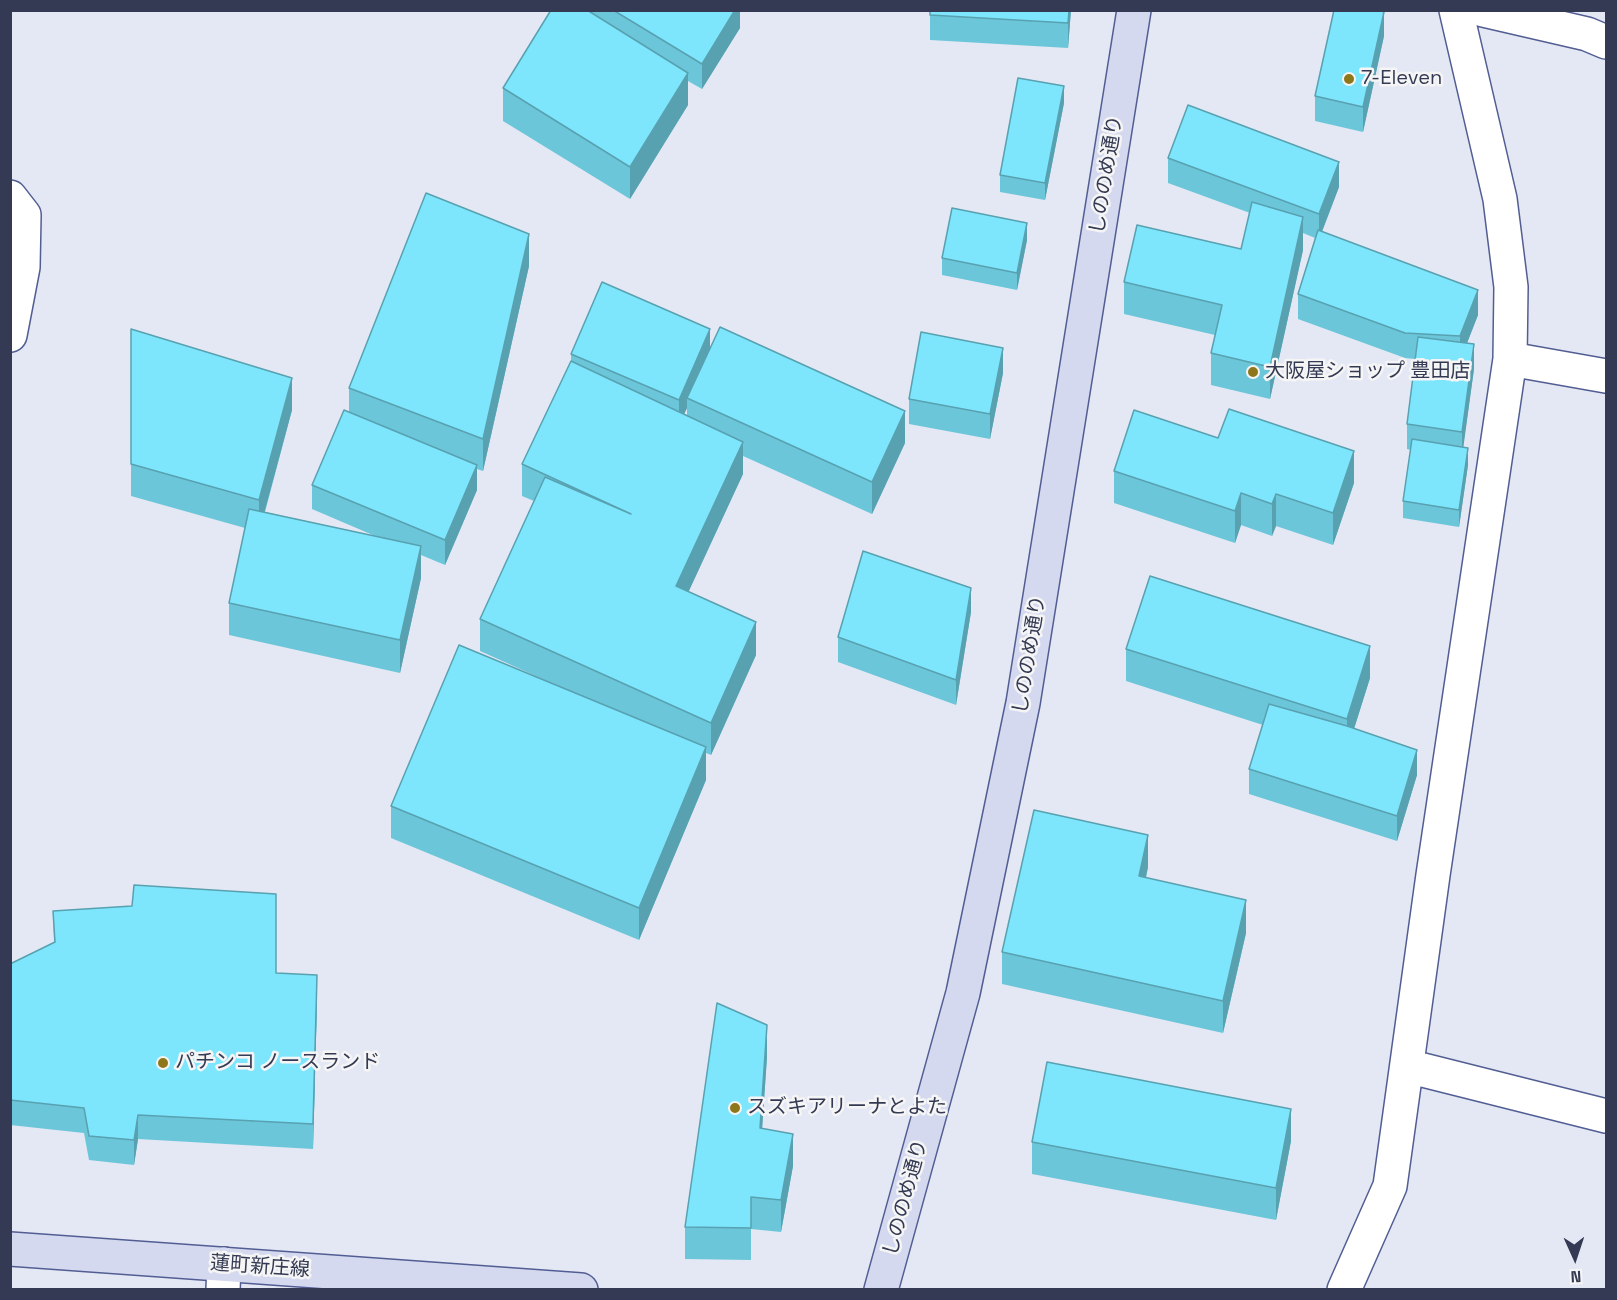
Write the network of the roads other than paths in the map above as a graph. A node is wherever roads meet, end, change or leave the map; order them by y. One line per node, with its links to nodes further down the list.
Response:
1 (1134, 10): 15 (main road, しののめ通り)
2 (1456, 10): 7 (street)
3 (1483, 10): 4 (street)
4 (1606, 42)
5 (10, 197): 6 (street)
6 (10, 335)
7 (1510, 359): 8 (street); 9 (street)
8 (1606, 376)
9 (1407, 1066): 10 (street); 16 (street)
10 (1606, 1116)
11 (10, 1249): 12 (main road, 蓮町新庄線)
12 (224, 1277): 13 (main road, 蓮町新庄線)
13 (344, 1281): 14 (main road, 蓮町新庄線)
14 (563, 1289)
15 (881, 1290)
16 (1344, 1290)

